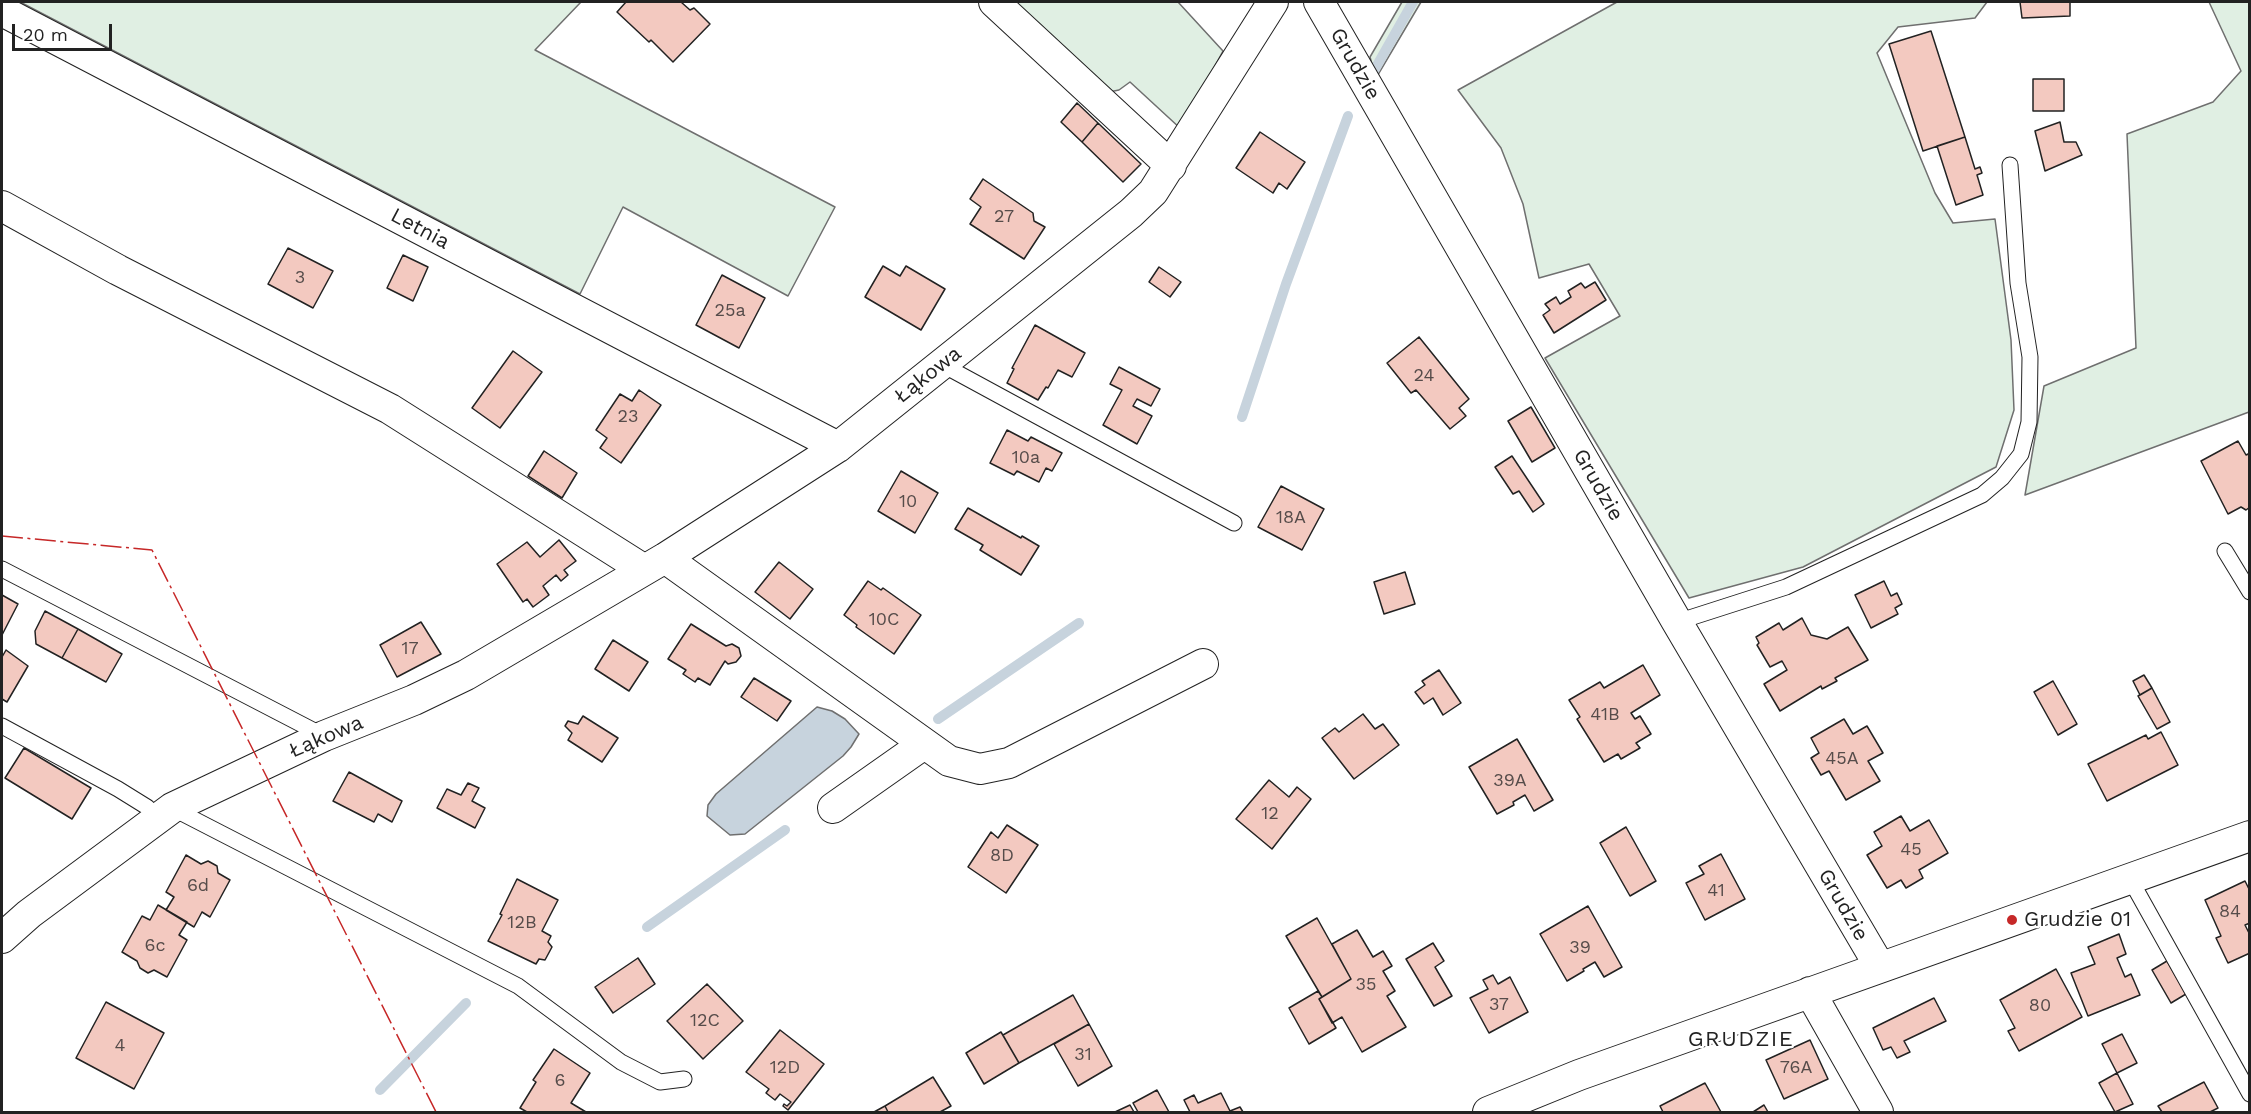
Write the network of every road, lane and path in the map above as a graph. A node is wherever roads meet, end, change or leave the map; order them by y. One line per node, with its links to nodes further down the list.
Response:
1 (994, 2): 6 (street)
2 (1273, 2): 6 (street, Łąkowa)
3 (1319, 2): 15 (street, Grudzie)
4 (2, 11): 9 (street, Letnia)
5 (2010, 165): 15 (lane)
6 (1171, 166): 8 (street, Łąkowa)
7 (2, 206): 12 (street)
8 (941, 364): 9 (street, Łąkowa); 10 (lane)
9 (838, 447): 12 (street, Łąkowa)
10 (1234, 523)
11 (2225, 551): 14 (lane)
12 (654, 563): 18 (street, Łąkowa); 19 (street)
13 (2, 569): 18 (lane)
14 (2250, 592)
15 (1677, 622): 25 (street, Grudzie)
16 (1203, 664): 19 (street)
17 (2, 726): 21 (lane)
18 (324, 736): 21 (street, Łąkowa)
19 (924, 744): 20 (street)
20 (833, 808)
21 (165, 813): 24 (street, Łąkowa); 27 (lane)
22 (2250, 836): 23 (street, Grudzie)
23 (2130, 879): 25 (street, Grudzie); 28 (lane)
24 (2, 938)
25 (1880, 967): 26 (street, Grudzie)
26 (1810, 992): 29 (street, Grudzie); 30 (street)
27 (684, 1079)
28 (2250, 1094)
29 (1488, 1113)
30 (1878, 1113)

